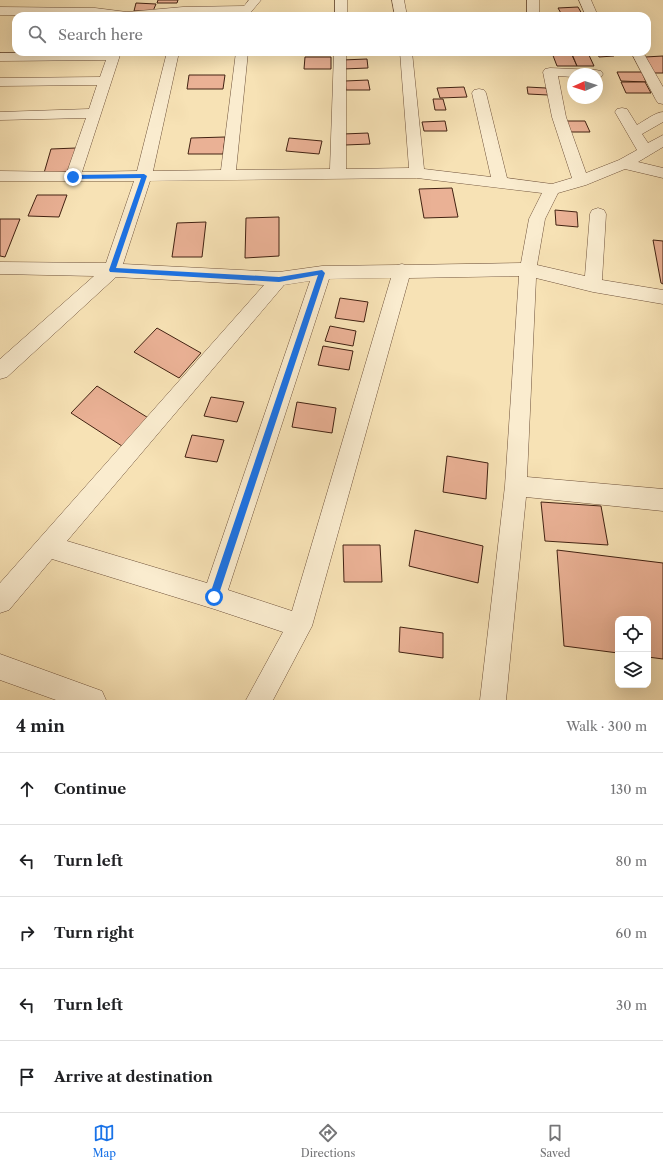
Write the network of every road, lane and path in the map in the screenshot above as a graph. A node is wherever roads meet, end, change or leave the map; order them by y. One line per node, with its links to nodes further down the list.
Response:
1 (5, 0): 10 (street)
2 (101, 0): 11 (street)
3 (255, 0): 14 (street)
4 (341, 0): 15 (street)
5 (398, 0): 16 (street)
6 (533, 0): 17 (street)
7 (585, 0): 18 (street)
8 (55, 6): 10 (street); 11 (street)
9 (184, 9): 12 (street); 13 (street)
10 (0, 10)
11 (95, 12): 12 (street)
12 (129, 12)
13 (231, 12)
14 (248, 12)
15 (341, 12)
16 (401, 12)
17 (533, 12)
18 (590, 12)
19 (38, 56): 26 (street)
20 (114, 56): 28 (street)
21 (172, 56): 45 (street)
22 (242, 56): 43 (street)
23 (340, 56): 42 (street)
24 (406, 56): 40 (street)
25 (639, 56): 31 (street)
26 (0, 57)
27 (567, 73): 47 (street)
28 (105, 81): 29 (street); 33 (street)
29 (0, 82)
30 (479, 92): 48 (street)
31 (663, 100)
32 (622, 112): 36 (street)
33 (95, 113): 34 (street); 46 (street)
34 (0, 116)
35 (661, 116): 36 (street)
36 (634, 132): 38 (street)
37 (663, 140): 38 (street)
38 (645, 151): 39 (street)
39 (624, 164): 41 (street); 47 (street)
40 (417, 173): 42 (street); 48 (street)
41 (663, 173)
42 (338, 174): 43 (street)
43 (228, 175): 45 (street)
44 (0, 176): 46 (street)
45 (144, 176): 46 (street); 53 (street)
46 (73, 177)
47 (581, 181): 49 (street)
48 (500, 183): 49 (street)
49 (552, 189): 52 (street)
50 (598, 214): 57 (street)
51 (0, 268): 53 (street)
52 (528, 269): 54 (street); 57 (street); 60 (street)
53 (112, 270): 56 (street); 59 (street)
54 (402, 270): 55 (street); 65 (street)
55 (322, 273): 56 (street); 63 (street)
56 (279, 279): 62 (street)
57 (593, 285): 58 (street)
58 (663, 297)
59 (0, 371)
60 (516, 486): 61 (street); 69 (street)
61 (663, 500)
62 (47, 546): 63 (street); 64 (street)
63 (214, 597): 65 (street)
64 (0, 601)
65 (300, 626): 68 (street)
66 (0, 667): 67 (street)
67 (93, 700)
68 (259, 700)
69 (493, 700)

